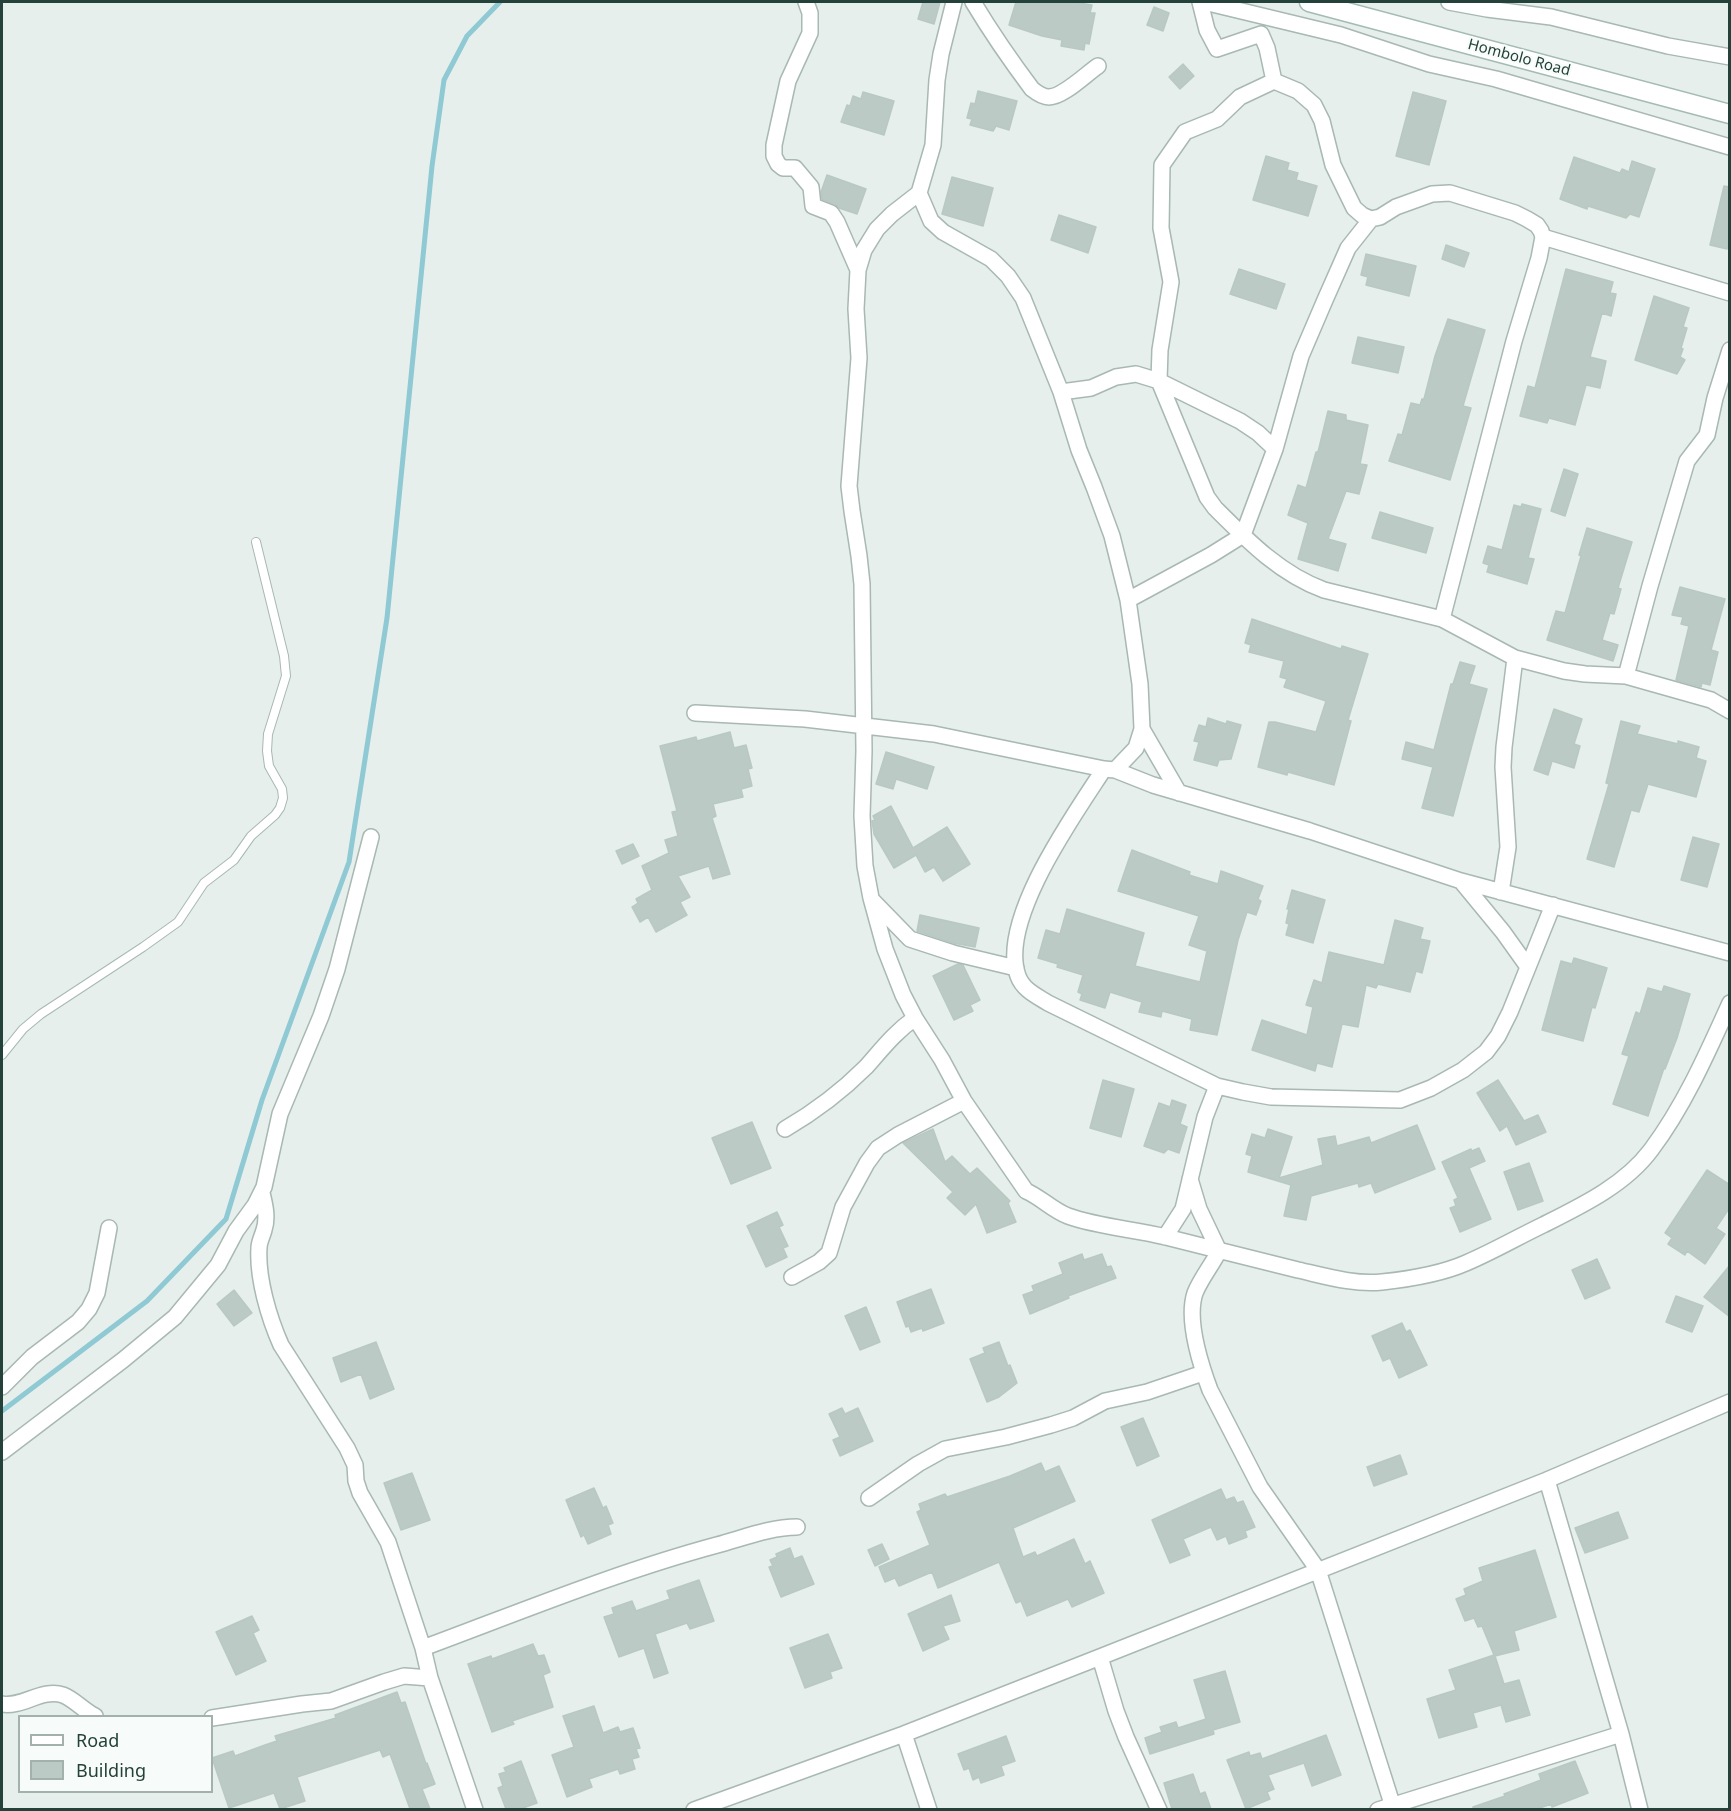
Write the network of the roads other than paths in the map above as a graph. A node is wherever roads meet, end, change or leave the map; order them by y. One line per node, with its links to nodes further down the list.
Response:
1 (806, 2): 15 (street)
2 (954, 2): 12 (street)
3 (973, 2): 8 (street)
4 (1202, 2): 9 (street); 11 (street)
5 (1308, 2): 10 (street, Hombolo Road)
6 (1449, 2): 7 (street)
7 (1730, 57)
8 (1098, 66)
9 (1274, 81): 13 (street); 18 (street)
10 (1730, 114)
11 (1730, 147)
12 (919, 193): 15 (street); 19 (street)
13 (1371, 219): 14 (street); 20 (street)
14 (1543, 237): 16 (street); 24 (street)
15 (858, 270): 29 (street)
16 (1730, 292)
17 (1730, 350): 26 (street)
18 (1159, 381): 19 (street); 20 (street); 21 (street)
19 (1060, 392): 23 (street)
20 (1275, 449): 21 (street)
21 (1243, 535): 23 (street); 24 (street)
22 (256, 542): 43 (lane)
23 (1128, 600): 30 (street)
24 (1442, 619): 25 (street)
25 (1515, 658): 26 (street); 35 (street)
26 (1626, 676): 27 (street)
27 (1730, 711)
28 (695, 713): 29 (street)
29 (864, 727): 31 (street); 36 (street)
30 (1142, 729): 31 (street); 32 (street)
31 (1110, 769): 32 (street); 40 (street)
32 (1179, 793): 34 (street)
33 (371, 837): 48 (street)
34 (1461, 881): 35 (street); 39 (street)
35 (1502, 892): 37 (street)
36 (870, 898): 40 (street); 42 (street)
37 (1553, 905): 38 (street); 39 (street)
38 (1730, 953)
39 (1528, 967): 44 (street)
40 (1016, 968): 44 (street)
41 (1730, 1003): 51 (street)
42 (915, 1018): 45 (street); 46 (street)
43 (2, 1055)
44 (1217, 1086): 47 (street)
45 (964, 1101): 50 (street); 52 (street)
46 (785, 1129)
47 (1190, 1179): 50 (street); 51 (street)
48 (262, 1193): 56 (street); 61 (street)
49 (109, 1228): 54 (street)
50 (1165, 1237): 51 (street)
51 (1219, 1251): 53 (street)
52 (792, 1277)
53 (1203, 1373): 58 (street); 60 (street)
54 (2, 1387)
55 (1730, 1402): 57 (street)
56 (2, 1452)
57 (1547, 1480): 60 (street); 68 (street)
58 (869, 1498)
59 (797, 1527): 61 (street)
60 (1318, 1570): 62 (street); 69 (street)
61 (423, 1648): 63 (street)
62 (1100, 1657): 67 (street); 73 (street)
63 (430, 1678): 66 (street); 70 (street)
64 (2, 1704): 65 (street)
65 (94, 1715)
66 (213, 1718)
67 (904, 1734): 71 (street); 72 (street)
68 (1621, 1734): 69 (street); 74 (street)
69 (1388, 1808)
70 (475, 1809)
71 (694, 1809)
72 (929, 1809)
73 (1159, 1809)
74 (1640, 1809)

